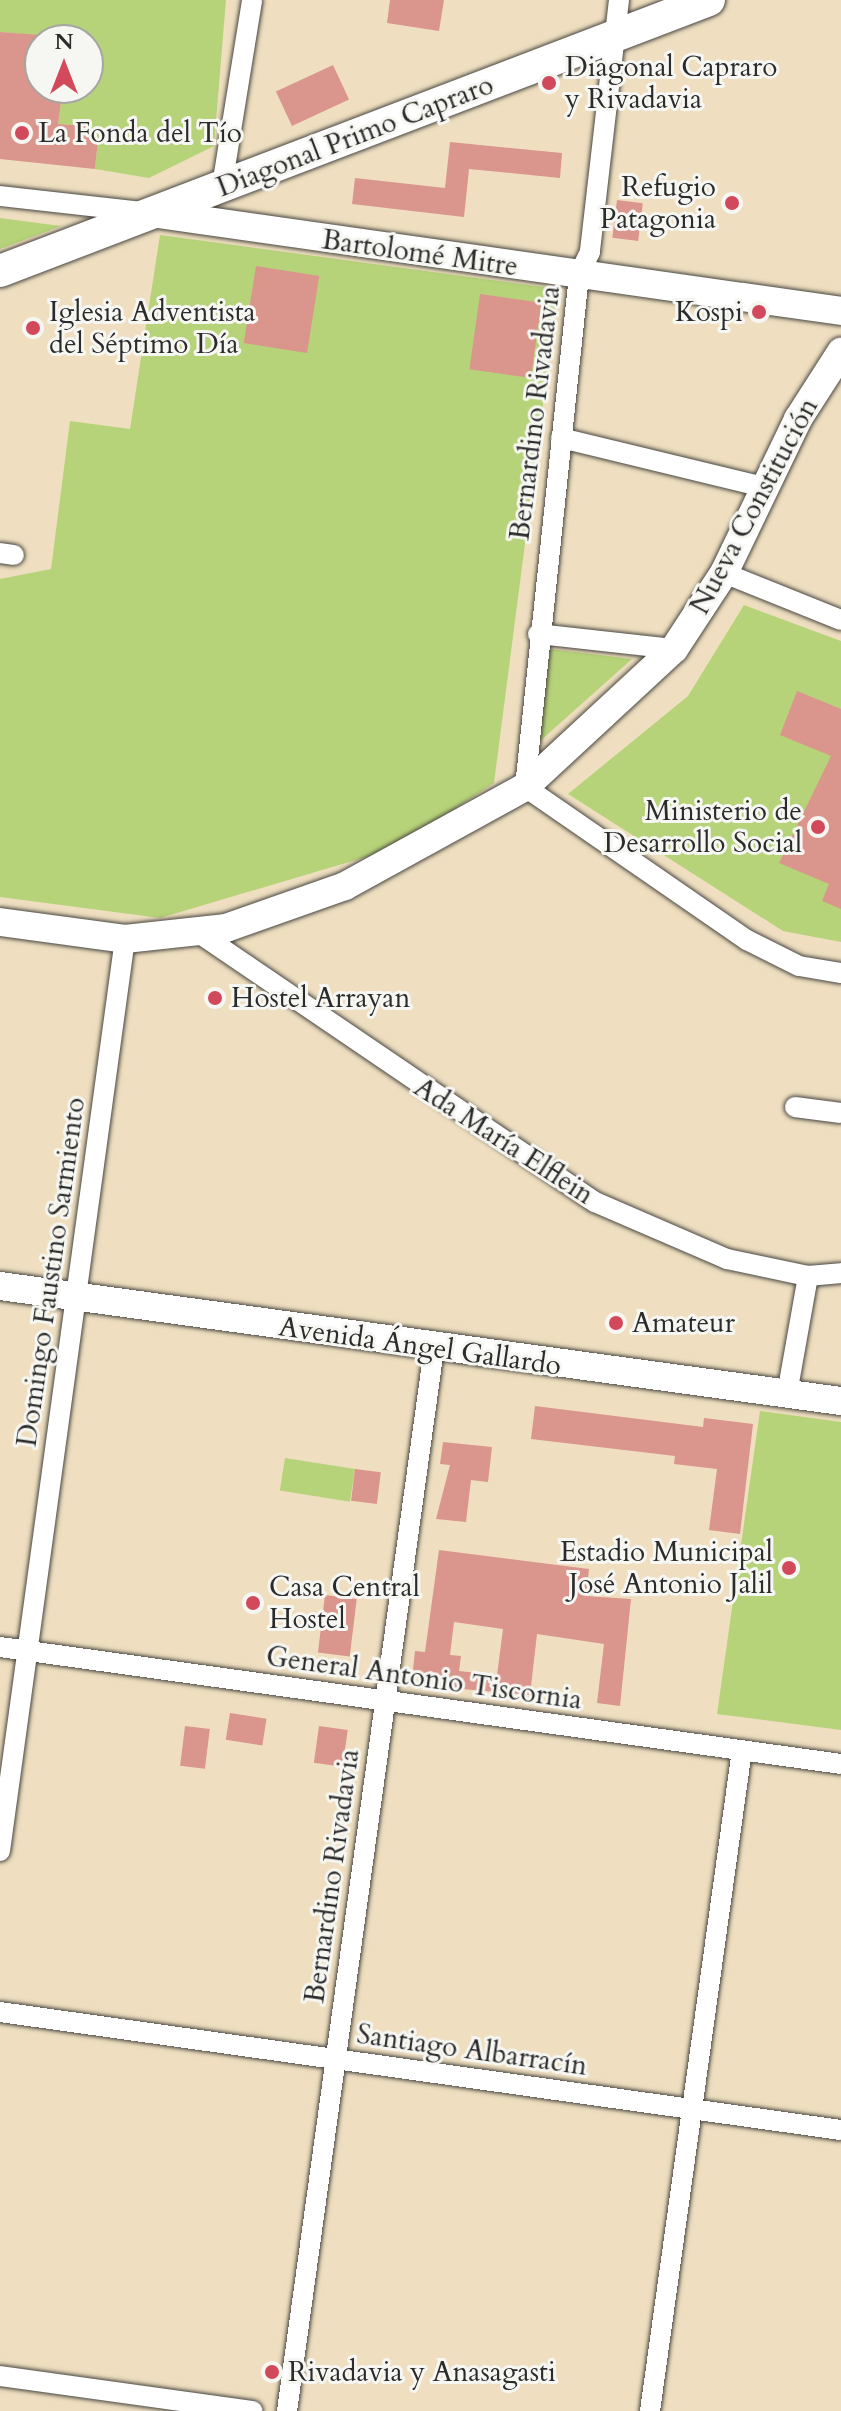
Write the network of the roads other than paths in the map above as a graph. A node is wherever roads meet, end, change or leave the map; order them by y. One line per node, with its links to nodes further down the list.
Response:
1 (252, 0): 5 (street)
2 (619, 0): 4 (street, Bernardino Rivadavia)
3 (709, 0): 4 (main road, Diagonal Primo Capraro)
4 (614, 36): 5 (main road, Diagonal Primo Capraro); 9 (street, Bernardino Rivadavia)
5 (222, 186): 7 (main road, Diagonal Primo Capraro)
6 (0, 196): 7 (street, Bartolomé Mitre)
7 (151, 213): 8 (main road, Diagonal Primo Capraro); 9 (street, Bartolomé Mitre)
8 (0, 271)
9 (579, 275): 10 (street, Bartolomé Mitre); 12 (street, Bernardino Rivadavia)
10 (841, 311)
11 (841, 352): 13 (street, Nueva Constitución)
12 (561, 438): 13 (street); 16 (street, Bernardino Rivadavia)
13 (764, 487): 14 (street, Nueva Constitución)
14 (724, 573): 15 (street); 17 (street, Nueva Constitución)
15 (841, 620)
16 (538, 634): 17 (street); 18 (street, Bernardino Rivadavia)
17 (674, 649): 18 (street, Nueva Constitución)
18 (525, 787): 20 (street, Nueva Constitución); 22 (street)
19 (0, 922): 21 (street)
20 (199, 933): 21 (street, Nueva Constitución); 26 (street, Ada María Elflein)
21 (125, 939): 28 (street, Domingo Faustino Sarmiento)
22 (841, 973)
23 (795, 1107): 24 (street)
24 (841, 1113)
25 (841, 1273): 26 (street, Ada María Elflein)
26 (808, 1276): 30 (street)
27 (0, 1286): 28 (street, Avenida Ángel Gallardo)
28 (76, 1297): 29 (street, Avenida Ángel Gallardo); 33 (street, Domingo Faustino Sarmiento)
29 (434, 1349): 30 (street, Avenida Ángel Gallardo); 34 (street, Bernardino Rivadavia)
30 (787, 1394): 31 (street, Avenida Ángel Gallardo)
31 (841, 1401)
32 (0, 1647): 33 (street, General Antonio Tiscornia)
33 (28, 1651): 34 (street, General Antonio Tiscornia); 37 (street, Domingo Faustino Sarmiento)
34 (384, 1701): 35 (street, General Antonio Tiscornia); 39 (street, Bernardino Rivadavia)
35 (742, 1750): 36 (street, General Antonio Tiscornia); 40 (street)
36 (841, 1764)
37 (0, 1851)
38 (0, 2012): 39 (street, Santiago Albarracín)
39 (336, 2059): 40 (street, Santiago Albarracín); 44 (street, Bernardino Rivadavia)
40 (691, 2109): 41 (street, Santiago Albarracín); 45 (street)
41 (841, 2130)
42 (0, 2376): 43 (street)
43 (253, 2411)
44 (287, 2411)
45 (650, 2411)

